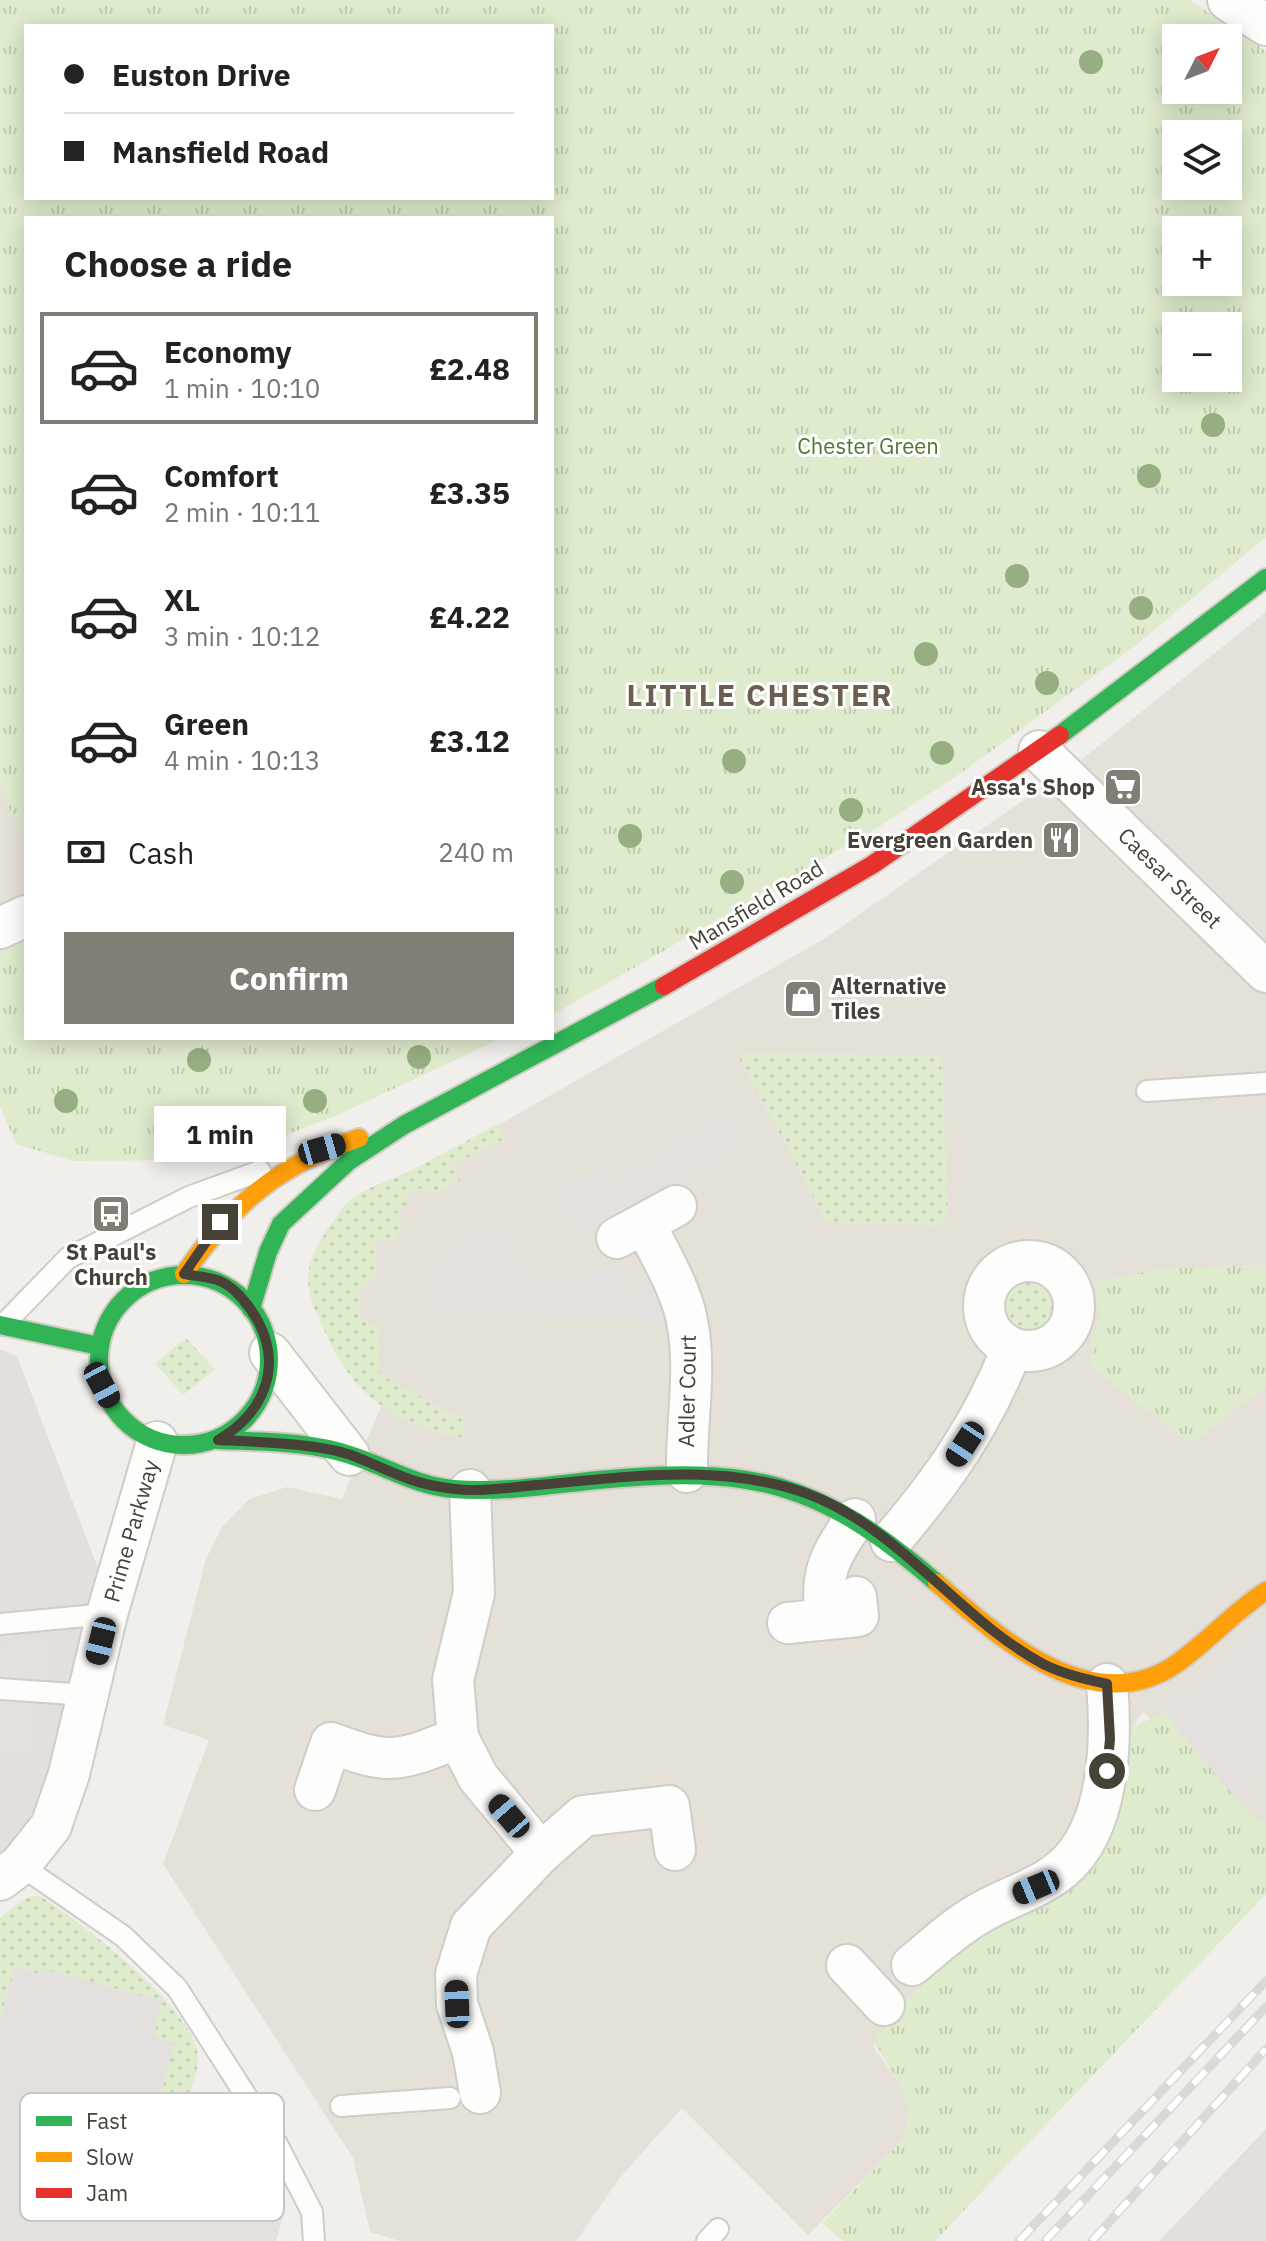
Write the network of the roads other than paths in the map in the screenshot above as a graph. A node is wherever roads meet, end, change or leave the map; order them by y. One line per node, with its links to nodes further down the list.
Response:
1 (1228, 0): 2 (street)
2 (1266, 25)
3 (1266, 578): 4 (street, Mansfield Road)
4 (1039, 751): 7 (street, Caesar Street); 10 (street, Mansfield Road)
5 (24, 917): 6 (street)
6 (0, 928)
7 (1266, 972)
8 (1266, 1083): 9 (lane)
9 (1147, 1091)
10 (404, 1125): 11 (street, Mansfield Road); 14 (street, Mansfield Road)
11 (295, 1163): 13 (street, Mansfield Road); 15 (lane)
12 (646, 1223): 22 (street, Adler Court)
13 (184, 1274): 14 (street); 16 (street)
14 (251, 1309): 18 (street)
15 (1, 1325): 16 (street)
16 (99, 1346): 20 (street)
17 (1012, 1349): 25 (street)
18 (270, 1353): 19 (street); 21 (street)
19 (218, 1440): 20 (street); 21 (street)
20 (157, 1442): 28 (street, Prime Parkway)
21 (349, 1455): 23 (street)
22 (687, 1472): 23 (street); 24 (street)
23 (470, 1490): 33 (street)
24 (855, 1519): 25 (street); 27 (street)
25 (891, 1541): 30 (street)
26 (1266, 1591): 30 (street)
27 (823, 1612)
28 (107, 1614): 29 (lane); 32 (street, Prime Parkway)
29 (0, 1624)
30 (1107, 1684): 39 (street)
31 (0, 1689): 32 (lane)
32 (87, 1695): 37 (street, Prime Parkway)
33 (458, 1738): 34 (street); 36 (street)
34 (315, 1790)
35 (675, 1850): 36 (street)
36 (541, 1853): 42 (street)
37 (10, 1872): 41 (lane)
38 (847, 1965): 40 (street)
39 (912, 1965)
40 (884, 2005)
41 (244, 2093)
42 (478, 2093): 43 (lane)
43 (341, 2106)
44 (284, 2158): 45 (lane)
45 (314, 2241)

